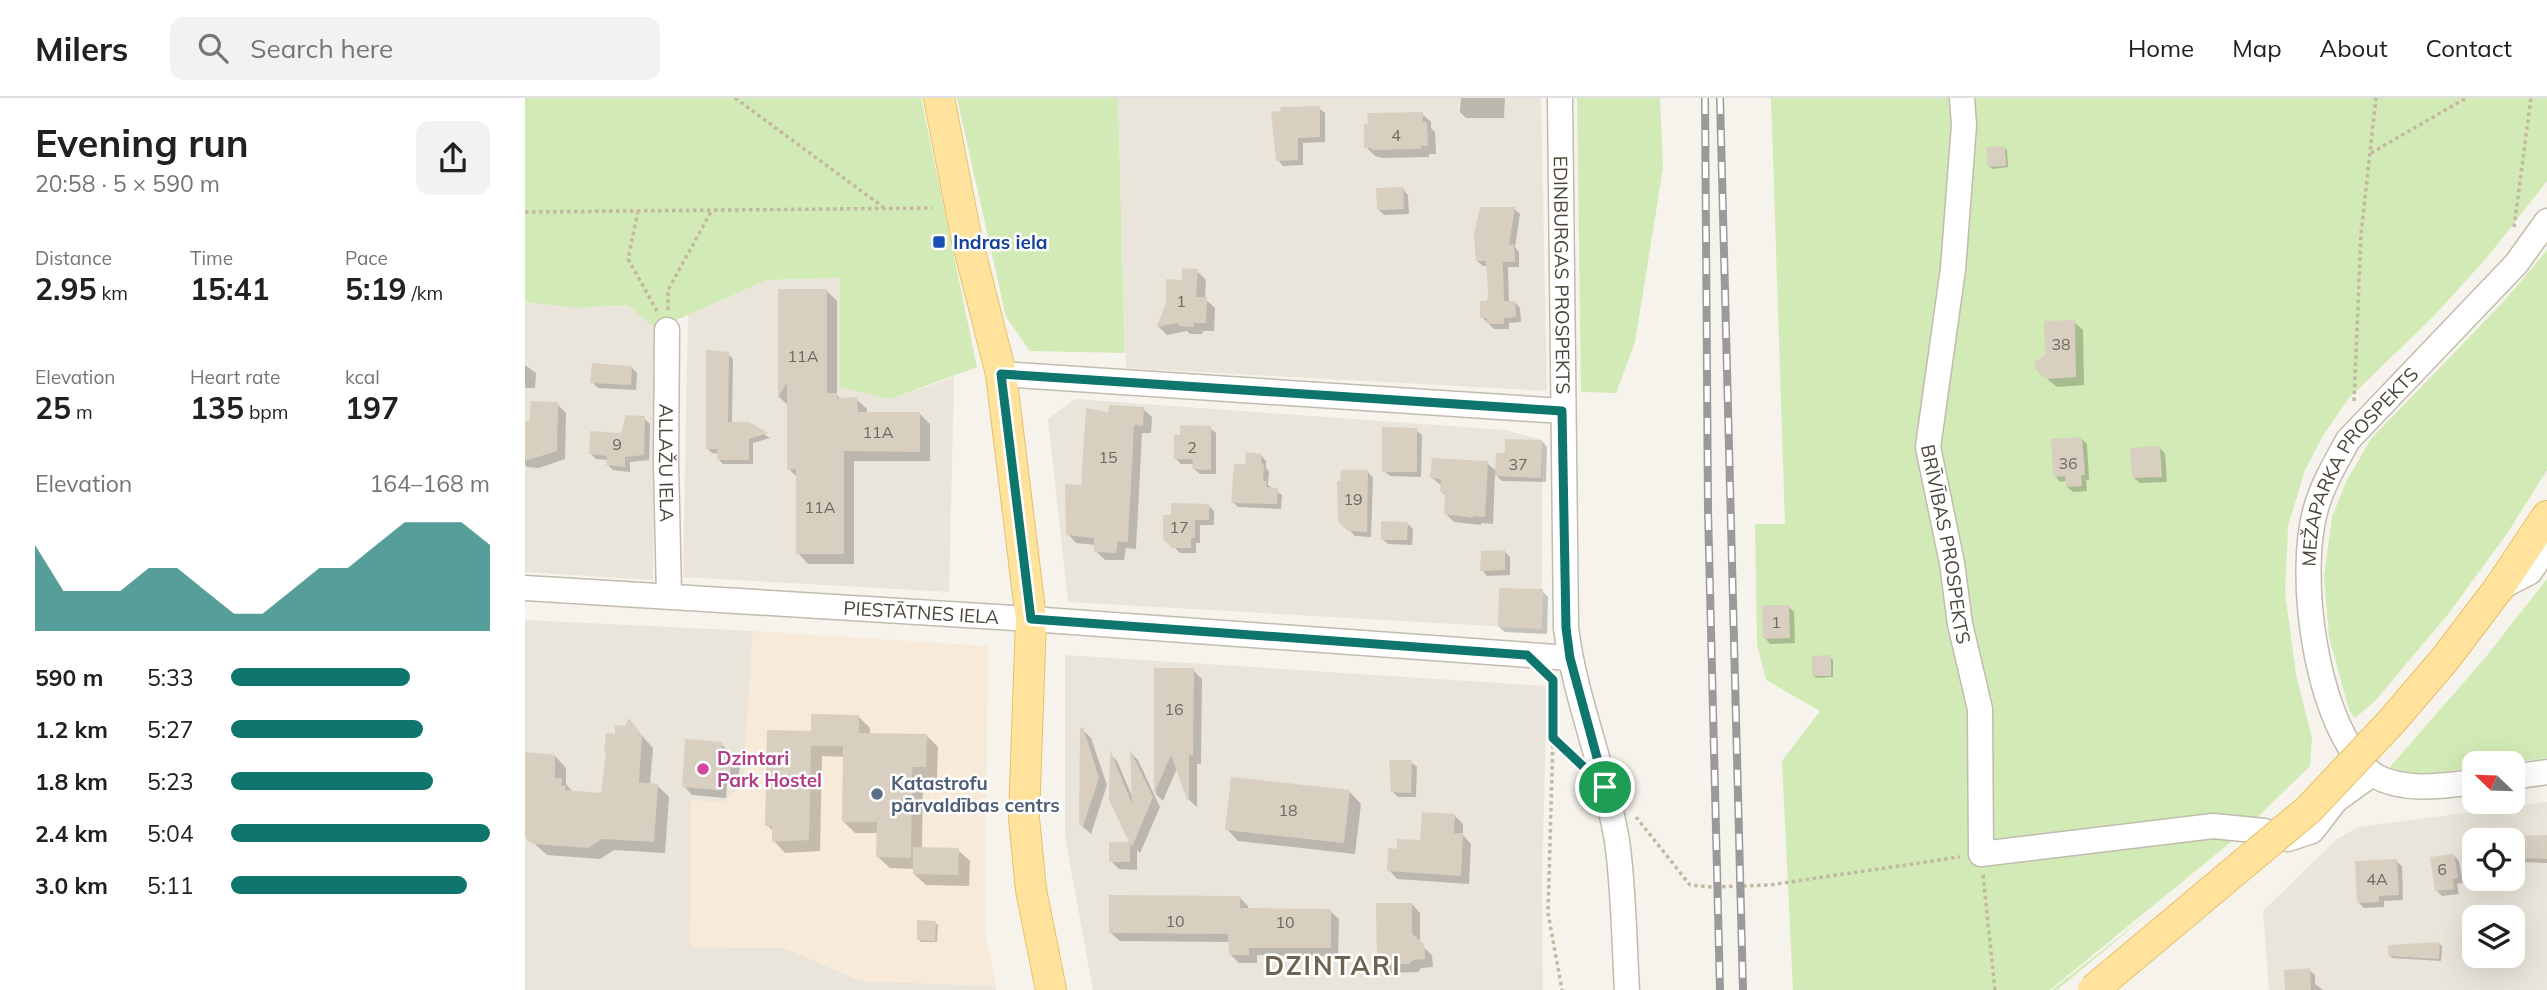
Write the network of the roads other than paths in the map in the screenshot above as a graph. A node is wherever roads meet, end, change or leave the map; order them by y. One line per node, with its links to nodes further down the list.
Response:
1 (939, 98): 6 (main road)
2 (1560, 98): 7 (street, EDINBURGAS PROSPEKTS)
3 (1962, 98): 20 (street, BRĪVĪBAS PROSPEKTS)
4 (2547, 221): 16 (street, MEŽAPARKA PROSPEKTS)
5 (667, 330): 12 (street, ALLAŽU IELA)
6 (1001, 374): 7 (street); 13 (main road)
7 (1562, 411): 14 (street, EDINBURGAS PROSPEKTS)
8 (2547, 516): 11 (main road)
9 (2547, 546): 11 (street)
10 (525, 588): 12 (street, PIESTĀTNES IELA)
11 (2499, 588): 25 (main road, bridge)
12 (669, 596): 13 (street, PIESTĀTNES IELA)
13 (1031, 619): 14 (street, PIESTĀTNES IELA); 22 (main road)
14 (1570, 658): 23 (street, EDINBURGAS PROSPEKTS)
15 (2547, 772): 17 (street)
16 (2372, 775): 18 (street); 19 (street)
17 (2525, 775)
18 (2462, 783)
19 (2336, 800): 20 (street); 21 (street)
20 (2256, 830): 21 (street); 24 (street)
21 (2288, 839): 26 (street)
22 (1051, 990)
23 (1627, 990)
24 (2075, 990)
25 (2093, 990)
26 (2114, 990)

